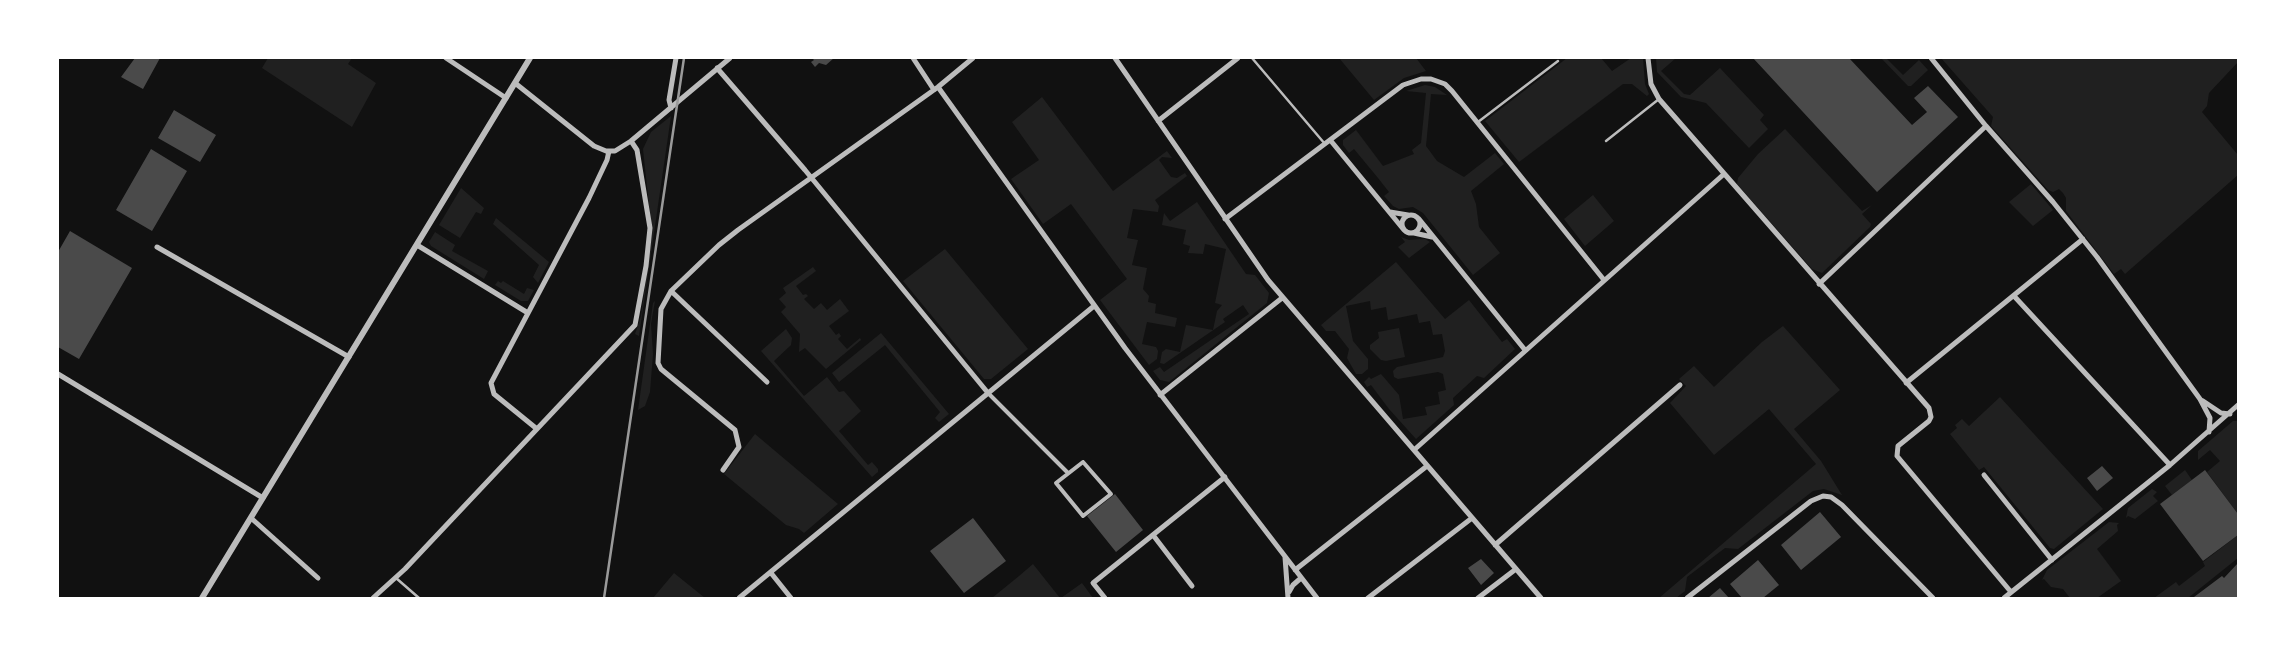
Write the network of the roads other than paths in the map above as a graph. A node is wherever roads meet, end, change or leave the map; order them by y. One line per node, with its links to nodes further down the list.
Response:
1 (446, 58): 16 (street)
2 (530, 58): 14 (street)
3 (676, 58): 18 (street)
4 (730, 58): 13 (street)
5 (913, 58): 15 (street)
6 (973, 58): 15 (street)
7 (1115, 58): 19 (street)
8 (1238, 58): 19 (street)
9 (1252, 58): 25 (lane)
10 (1648, 58): 17 (street)
11 (1931, 58): 21 (street)
12 (1558, 60): 20 (lane)
13 (717, 68): 18 (street); 28 (street)
14 (515, 83): 16 (street); 26 (street)
15 (936, 88): 28 (street); 44 (street)
16 (506, 98): 37 (street)
17 (1659, 99): 23 (lane); 27 (street)
18 (672, 108): 24 (street)
19 (1158, 121): 31 (street)
20 (1478, 122): 22 (street); 39 (street)
21 (1986, 126): 35 (street); 40 (street)
22 (1331, 141): 25 (street); 29 (street)
23 (1606, 141)
24 (631, 142): 26 (street); 57 (street)
25 (1326, 145): 31 (street)
26 (609, 151): 45 (street)
27 (1724, 174): 39 (street); 40 (street)
28 (811, 178): 41 (street); 52 (street)
29 (1387, 210): 30 (street); 33 (street)
30 (1411, 215): 32 (street); 33 (street)
31 (1225, 219): 43 (street)
32 (1419, 219): 34 (street); 36 (street)
33 (1404, 230): 34 (street)
34 (1411, 233): 36 (street)
35 (2083, 239): 42 (street); 54 (street)
36 (1436, 240): 46 (street)
37 (417, 245): 45 (street); 47 (street)
38 (157, 247): 47 (street)
39 (1604, 280): 46 (street)
40 (1819, 284): 50 (street)
41 (671, 291): 49 (street); 62 (street)
42 (2014, 296): 50 (street); 60 (street)
43 (1282, 298): 53 (street); 59 (street)
44 (1094, 306): 52 (street); 53 (street)
45 (528, 313): 57 (street)
46 (1526, 350): 59 (street)
47 (349, 357): 66 (street)
48 (58, 374): 66 (street)
49 (767, 382)
50 (1906, 383): 80 (street)
51 (1680, 386): 70 (street)
52 (988, 393): 63 (street); 75 (street)
53 (1160, 395): 65 (street)
54 (2200, 399): 56 (street); 58 (street)
55 (2238, 405): 56 (street)
56 (2230, 414): 58 (street)
57 (537, 429): 76 (street)
58 (2210, 432): 60 (street)
59 (1414, 450): 61 (street)
60 (2170, 465): 72 (street)
61 (1427, 466): 68 (street); 74 (street)
62 (723, 470)
63 (1068, 473): 63 (street)
64 (1984, 475): 72 (street)
65 (1225, 477): 69 (street); 71 (street)
66 (263, 498): 67 (street)
67 (251, 518): 77 (street); 81 (street)
68 (1472, 518): 70 (street); 89 (street)
69 (1153, 534): 79 (street); 86 (street)
70 (1495, 545): 73 (street)
71 (1284, 557): 74 (street); 87 (street)
72 (2052, 560): 80 (street)
73 (1516, 569): 90 (street); 91 (street)
74 (1295, 570): 78 (street)
75 (771, 573): 84 (street); 85 (street)
76 (396, 577): 82 (street); 83 (lane)
77 (318, 578)
78 (1301, 578): 87 (street); 88 (street)
79 (1192, 586)
80 (2011, 592): 94 (street)
81 (202, 598)
82 (373, 598)
83 (419, 598)
84 (738, 598)
85 (791, 598)
86 (1105, 598)
87 (1288, 598)
88 (1317, 598)
89 (1368, 598)
90 (1478, 598)
91 (1541, 598)
92 (1687, 598): 93 (street)
93 (1933, 598)
94 (2004, 598)

